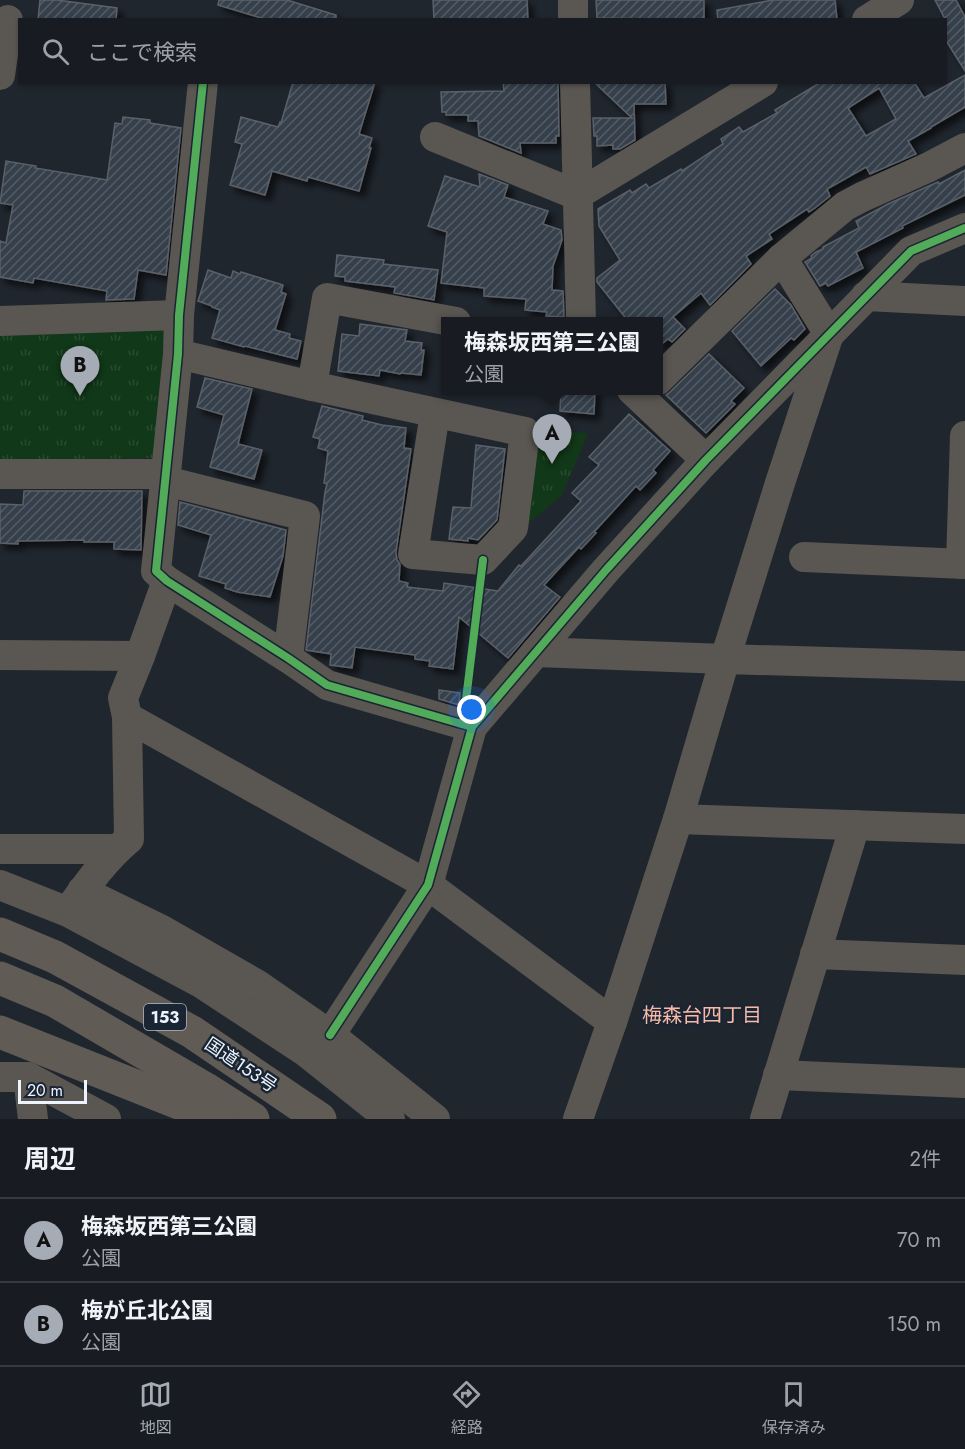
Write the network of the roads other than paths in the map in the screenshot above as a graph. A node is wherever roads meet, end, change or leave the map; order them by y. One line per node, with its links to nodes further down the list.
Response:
1 (573, 0): 3 (street)
2 (899, 0): 4 (street)
3 (573, 18)
4 (870, 18)
5 (8, 20): 6 (street)
6 (0, 75)
7 (202, 84): 17 (street)
8 (575, 84): 12 (street)
9 (760, 84): 12 (street)
10 (435, 137): 12 (street)
11 (965, 148): 14 (street)
12 (578, 195): 18 (street)
13 (965, 228): 15 (street)
14 (782, 258): 21 (street); 23 (street)
15 (866, 296): 16 (street); 21 (street)
16 (965, 301)
17 (178, 315): 20 (street); 22 (street)
18 (581, 317)
19 (441, 318): 24 (street)
20 (0, 321)
21 (829, 334): 28 (street); 39 (street)
22 (178, 354): 24 (street); 30 (street)
23 (663, 372)
24 (312, 386): 26 (street)
25 (648, 395): 28 (street)
26 (435, 413): 26 (street)
27 (965, 436): 31 (street)
28 (706, 460): 35 (street)
29 (0, 474): 30 (street)
30 (166, 477): 34 (street); 38 (street)
31 (964, 483): 33 (street)
32 (804, 557): 33 (street)
33 (963, 564)
34 (167, 581): 37 (street); 38 (street)
35 (536, 652): 39 (street); 42 (street)
36 (0, 655): 37 (street)
37 (140, 656): 41 (street)
38 (288, 658): 42 (street)
39 (725, 659): 40 (street); 43 (street)
40 (965, 666)
41 (127, 717): 47 (street); 49 (street)
42 (468, 725): 49 (street)
43 (678, 819): 44 (street); 55 (street)
44 (855, 825): 45 (street); 52 (street)
45 (965, 829)
46 (0, 849): 47 (street)
47 (116, 849): 50 (street)
48 (0, 885): 50 (street)
49 (428, 885): 55 (street); 57 (street)
50 (75, 901): 57 (street); 66 (street)
51 (0, 934): 65 (highway, 国道153号 / 153)
52 (815, 954): 53 (street); 58 (street)
53 (965, 960)
54 (0, 978): 64 (highway, 153)
55 (612, 1022): 68 (street)
56 (0, 1032): 63 (highway)
57 (330, 1035): 67 (street)
58 (778, 1075): 60 (street); 69 (street)
59 (14, 1077): 61 (street); 62 (street)
60 (965, 1083)
61 (33, 1119)
62 (106, 1119)
63 (219, 1119)
64 (252, 1119)
65 (320, 1119)
66 (390, 1119)
67 (435, 1119)
68 (578, 1119)
69 (765, 1119)

